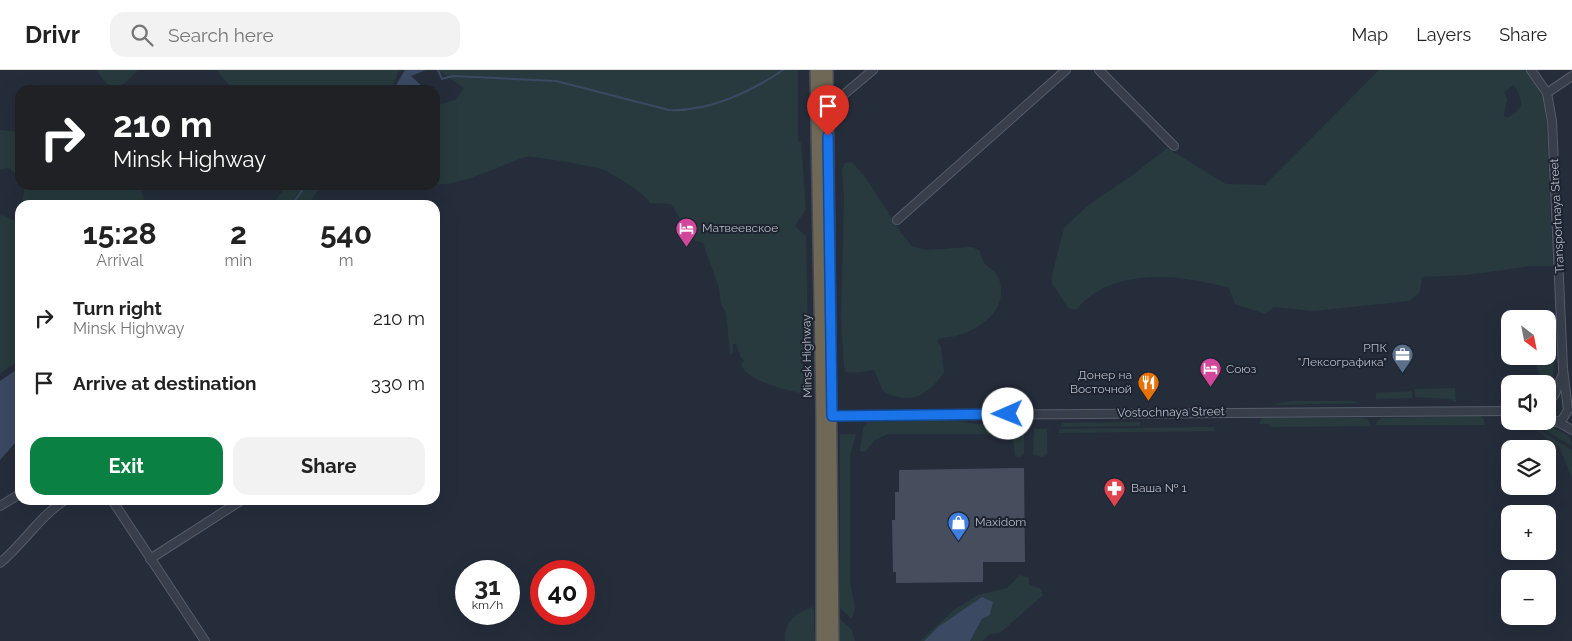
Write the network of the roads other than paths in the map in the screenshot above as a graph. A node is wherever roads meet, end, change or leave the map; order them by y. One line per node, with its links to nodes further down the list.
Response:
1 (816, 70): 17 (highway, Minsk Highway)
2 (827, 70): 17 (highway, Minsk Highway)
3 (873, 70): 9 (street)
4 (1066, 70): 11 (street)
5 (1099, 70): 10 (street)
6 (1531, 70): 8 (street)
7 (1572, 76): 8 (street)
8 (1547, 93): 12 (street, Transportnaya Street)
9 (842, 96)
10 (1174, 146)
11 (897, 220)
12 (1563, 369): 13 (street); 15 (street, Transportnaya Street)
13 (1556, 386)
14 (1556, 400): 15 (street)
15 (1567, 410): 18 (street); 19 (street, Transportnaya Street)
16 (1501, 411): 17 (street, Vostochnaya Street)
17 (827, 416): 29 (highway, Minsk Highway); 30 (highway, Minsk Highway)
18 (1558, 422): 20 (street)
19 (1572, 423)
20 (1572, 430)
21 (15, 497): 25 (street)
22 (58, 505): 27 (street)
23 (115, 505): 26 (street)
24 (234, 505): 26 (street)
25 (0, 506)
26 (150, 559): 28 (street)
27 (0, 562)
28 (205, 641)
29 (822, 641)
30 (833, 641)

